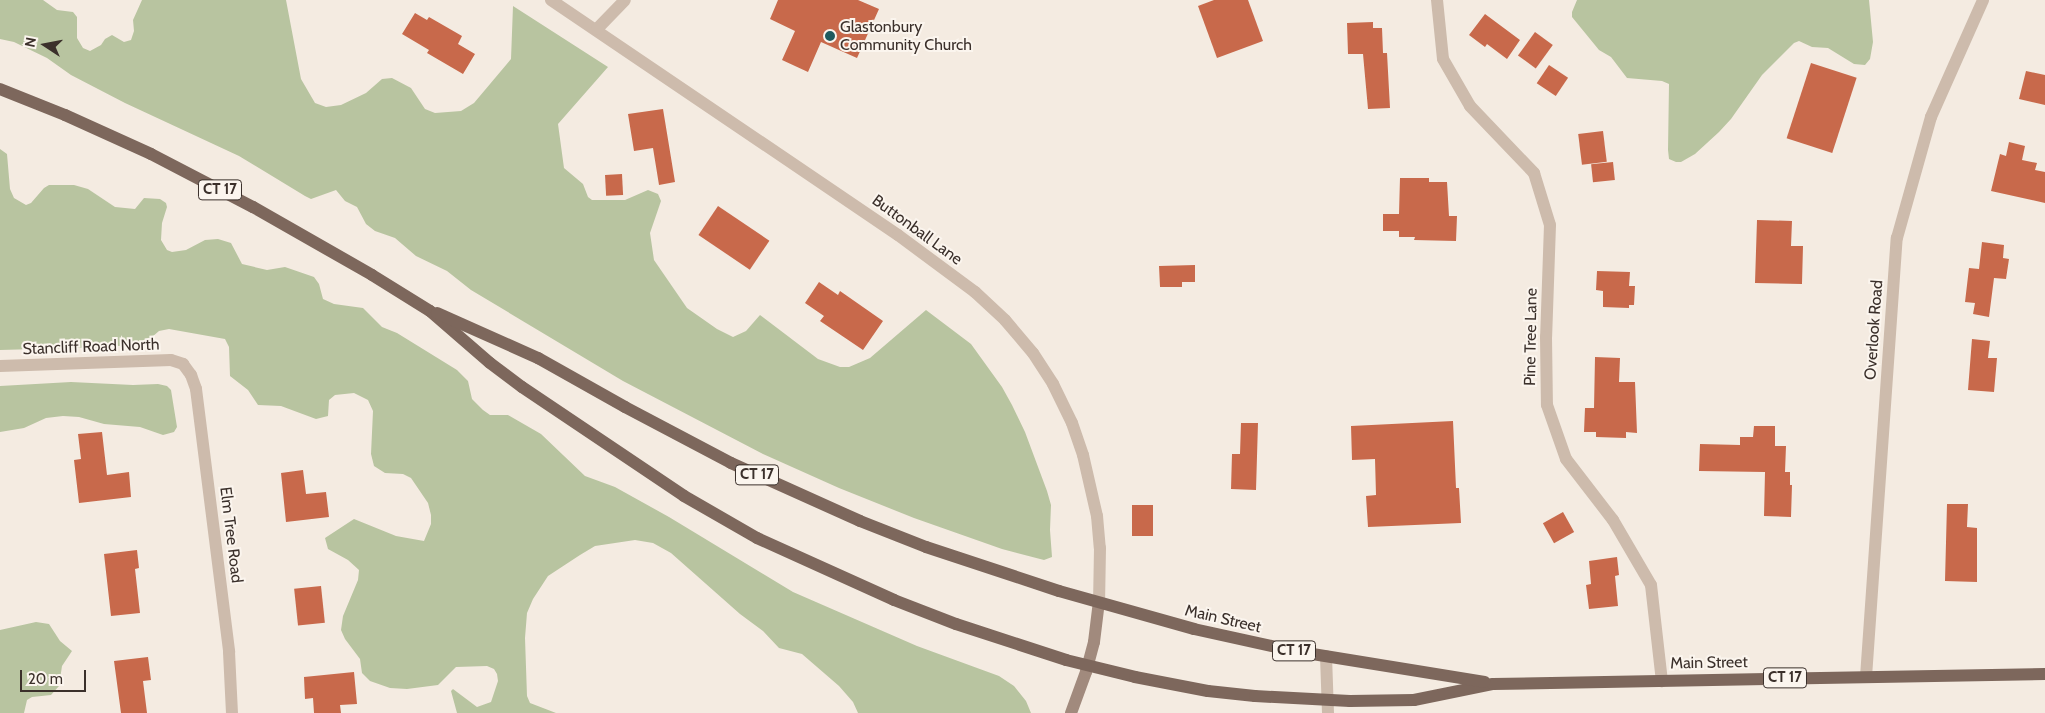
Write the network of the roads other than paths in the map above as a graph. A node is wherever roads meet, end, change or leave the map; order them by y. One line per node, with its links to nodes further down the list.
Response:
1 (551, 0): 5 (street, Buttonball Lane)
2 (625, 0): 5 (street)
3 (1437, 0): 15 (street, Pine Tree Lane)
4 (1983, 0): 14 (street, Overlook Road)
5 (597, 29): 10 (street, Buttonball Lane)
6 (0, 89): 7 (main road, CT 17)
7 (430, 311): 10 (main road, CT 17); 12 (main road, CT 17)
8 (183, 364): 9 (street, Stancliff Road North); 18 (street, Elm Tree Road)
9 (0, 366)
10 (1099, 603): 11 (main road, Main Street / CT 17); 12 (main road)
11 (1326, 656): 16 (main road, Main Street / CT 17); 17 (street)
12 (1087, 666): 17 (main road, Main Street / CT 17); 19 (main road)
13 (2045, 674): 14 (main road, Main Street / CT 17)
14 (1866, 677): 15 (main road, Main Street / CT 17)
15 (1662, 681): 16 (main road, Main Street / CT 17)
16 (1493, 684): 17 (main road, Main Street / CT 17)
17 (1328, 707)
18 (232, 713)
19 (1071, 713)

